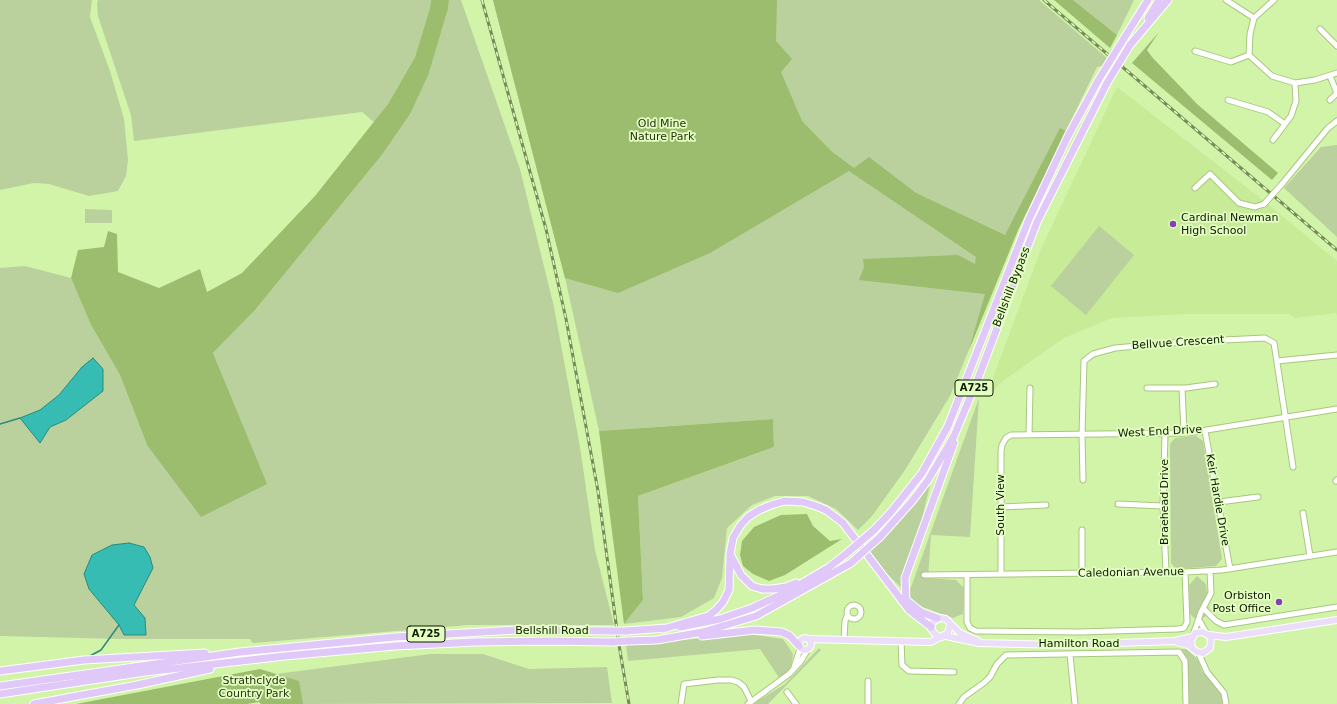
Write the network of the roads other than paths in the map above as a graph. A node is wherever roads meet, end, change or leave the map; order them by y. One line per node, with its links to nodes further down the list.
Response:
1 (1142, 0): 9 (highway)
2 (1148, 0): 9 (highway, Bellshill Bypass / A725)
3 (1159, 0): 10 (highway, Bellshill Bypass / A725)
4 (1168, 0): 10 (highway)
5 (1226, 0): 7 (street)
6 (1274, 0): 7 (street)
7 (1254, 18): 13 (street)
8 (1320, 29): 11 (street)
9 (1124, 38): 50 (highway, Bellshill Bypass / A725, bridge)
10 (1130, 45): 30 (highway, Bellshill Bypass / A725, bridge)
11 (1337, 46)
12 (1196, 51): 13 (street)
13 (1249, 55): 16 (street)
14 (1337, 73): 15 (street)
15 (1330, 76): 16 (street); 18 (street)
16 (1295, 83): 20 (street)
17 (1228, 100): 20 (street)
18 (1330, 100)
19 (1337, 121): 22 (street, bridge)
20 (1285, 124): 21 (street)
21 (1273, 140)
22 (1195, 188)
23 (1337, 355): 24 (street)
24 (1277, 361): 31 (street, Bellvue Crescent); 36 (street, Bellvue Crescent)
25 (1216, 384): 28 (street)
26 (1030, 388): 35 (street)
27 (1147, 388): 28 (street)
28 (1182, 388): 33 (street)
29 (1337, 409): 31 (street, West End Drive)
30 (965, 412): 52 (highway, Bellshill Bypass / A725, bridge); 63 (highway)
31 (1286, 417): 32 (street, West End Drive); 38 (street, Bellvue Crescent)
32 (1205, 431): 33 (street, West End Drive); 41 (street, Keir Hardie Drive)
33 (1184, 433): 34 (street, West End Drive)
34 (1165, 434): 36 (street, West End Drive); 44 (street, Braehead Drive)
35 (1029, 435): 36 (street, West End Drive); 37 (street, West End Drive)
36 (1082, 435): 39 (street)
37 (1006, 438): 45 (street, South View)
38 (1294, 467)
39 (1083, 480)
40 (1258, 497): 41 (street)
41 (1218, 502): 54 (street, Keir Hardie Drive)
42 (1118, 504): 44 (street)
43 (1046, 505): 45 (street)
44 (1164, 506): 55 (street, Braehead Drive)
45 (1001, 507): 58 (street, South View)
46 (1303, 513): 51 (street)
47 (1082, 530): 59 (street)
48 (1337, 552): 51 (street, Caledonian Avenue)
49 (730, 554): 53 (highway); 62 (highway); 71 (highway)
50 (846, 554): 53 (highway, Bellshill Road / A725)
51 (1310, 556): 54 (street, Caledonian Avenue)
52 (851, 562): 80 (highway, Bellshill Road / A725)
53 (828, 568): 71 (highway, Bellshill Road / A725)
54 (1230, 569): 56 (street, Caledonian Avenue)
55 (1166, 571): 57 (street, Caledonian Avenue); 59 (street, Caledonian Avenue)
56 (1210, 571): 57 (street, Caledonian Avenue); 65 (street)
57 (1186, 572): 61 (street)
58 (1001, 574): 59 (street, Caledonian Avenue); 61 (street, Caledonian Avenue)
59 (1082, 574)
60 (924, 575): 61 (street, Caledonian Avenue)
61 (966, 575)
62 (897, 593): 63 (highway); 72 (highway)
63 (906, 600): 67 (highway)
64 (1337, 607): 65 (street)
65 (1203, 608): 68 (street)
66 (847, 616): 79 (street)
67 (937, 618): 70 (main road); 72 (main road)
68 (1199, 620): 73 (street); 75 (street)
69 (1337, 620): 76 (main road)
70 (950, 624): 74 (main road); 84 (main road, Hamilton Road)
71 (663, 629): 89 (highway, Bellshill Road / A725, bridge)
72 (932, 629): 74 (main road); 83 (main road)
73 (1208, 634): 75 (main road); 76 (main road); 87 (main road)
74 (944, 636): 83 (main road, Hamilton Road); 84 (main road, Hamilton Road)
75 (1193, 636): 82 (main road, Hamilton Road); 86 (main road)
76 (1226, 636): 87 (main road)
77 (808, 639): 78 (main road, Hamilton Road); 85 (main road); 88 (main road)
78 (822, 639): 79 (main road, Hamilton Road); 88 (main road)
79 (844, 639): 81 (main road, Hamilton Road)
80 (657, 640): 85 (highway); 92 (highway, Bellshill Road / A725, bridge)
81 (901, 641): 83 (main road, Hamilton Road); 96 (street)
82 (1175, 641): 84 (main road, Hamilton Road); 86 (main road, Hamilton Road)
83 (922, 642)
84 (983, 643)
85 (799, 647): 88 (main road); 94 (street)
86 (1192, 648): 90 (main road)
87 (1210, 648): 90 (main road); 93 (street)
88 (809, 649): 94 (street)
89 (240, 652): 95 (highway, A725); 98 (highway, A725)
90 (1198, 652): 93 (street)
91 (1070, 655): 106 (street); 107 (street); 108 (street)
92 (252, 661): 100 (highway, A725); 102 (highway, A725)
93 (1204, 664): 109 (street)
94 (794, 668): 101 (street)
95 (0, 671)
96 (954, 672)
97 (868, 681): 105 (street)
98 (0, 686)
99 (787, 692): 104 (street)
100 (0, 694)
101 (750, 702): 103 (street)
102 (34, 704)
103 (681, 704)
104 (796, 704)
105 (868, 704)
106 (958, 704)
107 (1075, 704)
108 (1186, 704)
109 (1226, 704)

